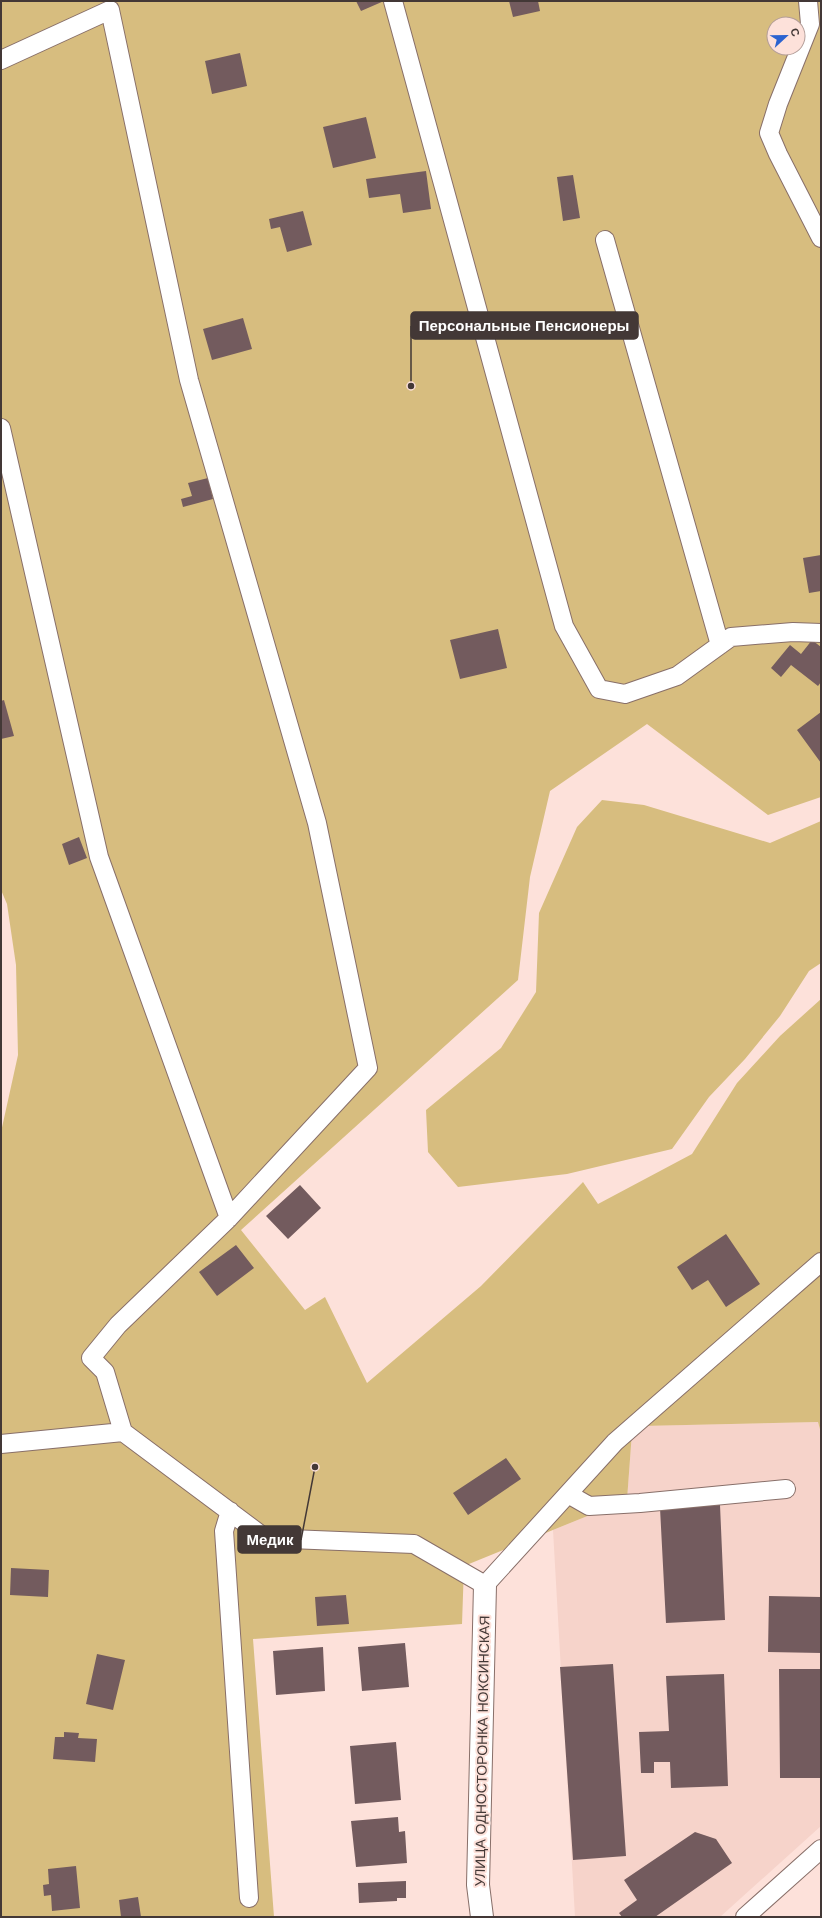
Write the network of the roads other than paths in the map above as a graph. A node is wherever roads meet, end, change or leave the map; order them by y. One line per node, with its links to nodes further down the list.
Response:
1 (394, 1): 8 (lane)
2 (808, 1): 4 (lane)
3 (1, 60): 9 (lane)
4 (821, 238)
5 (604, 240): 8 (lane)
6 (1, 428): 9 (lane)
7 (821, 633): 8 (lane)
8 (720, 644)
9 (230, 1218): 11 (lane)
10 (821, 1262): 14 (lane)
11 (123, 1432): 12 (lane); 15 (lane)
12 (1, 1444)
13 (786, 1489): 14 (lane)
14 (568, 1494): 16 (lane)
15 (230, 1512): 16 (lane); 18 (lane)
16 (485, 1584): 19 (street, УЛИЦА ОДНОСТОРОНКА НОКСИНСКАЯ)
17 (821, 1849): 20 (lane)
18 (249, 1898)
19 (482, 1917)
20 (746, 1917)

